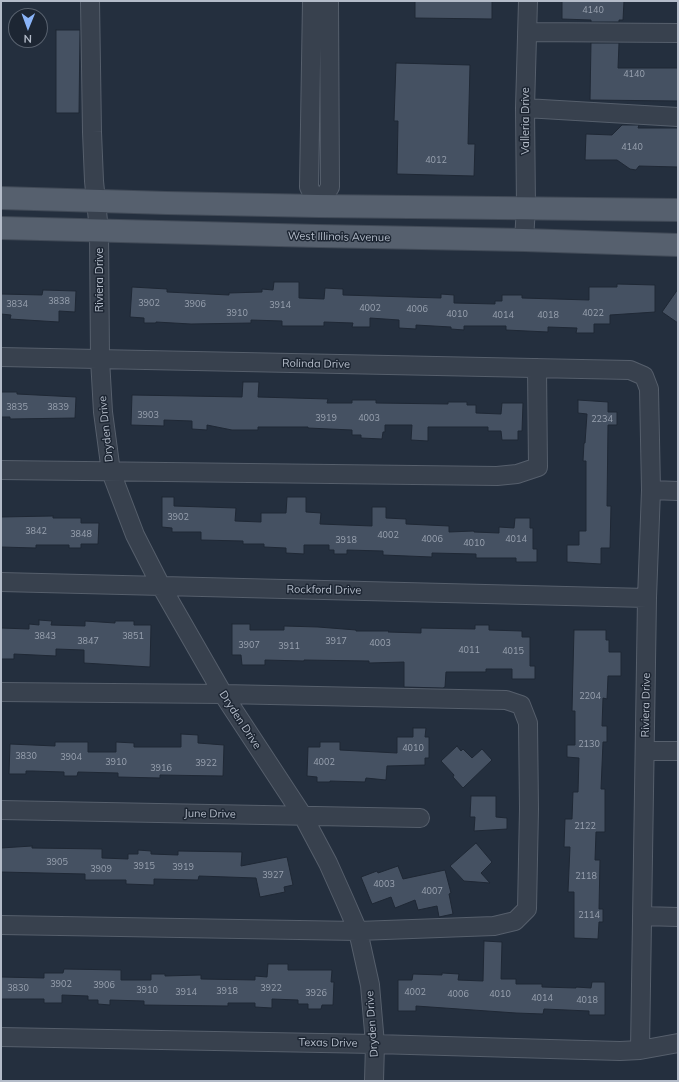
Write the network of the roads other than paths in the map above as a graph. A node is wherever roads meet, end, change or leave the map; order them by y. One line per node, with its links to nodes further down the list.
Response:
1 (90, 1): 10 (street, Riviera Drive)
2 (312, 1): 11 (street)
3 (329, 1): 11 (street)
4 (528, 1): 5 (street, Valleria Drive)
5 (528, 32): 6 (street); 7 (street, Valleria Drive)
6 (678, 33)
7 (525, 108): 8 (street); 12 (street, Valleria Drive)
8 (678, 117)
9 (1, 198): 10 (main road)
10 (97, 200): 11 (main road); 15 (street, Riviera Drive)
11 (318, 206): 12 (main road); 16 (main road)
12 (526, 207): 13 (main road); 17 (street, Valleria Drive)
13 (678, 210)
14 (1, 228): 15 (main road, West Illinois Avenue)
15 (99, 230): 16 (main road, West Illinois Avenue); 20 (street, Riviera Drive)
16 (318, 236): 17 (main road, West Illinois Avenue)
17 (524, 240): 18 (main road, West Illinois Avenue)
18 (678, 246)
19 (1, 357): 20 (street, Rolinda Drive)
20 (100, 360): 21 (street, Rolinda Drive); 24 (street, Dryden Drive)
21 (537, 368): 22 (street, Rolinda Drive); 24 (street)
22 (630, 370): 25 (street, Riviera Drive)
23 (1, 470): 24 (street)
24 (111, 472): 28 (street, Dryden Drive)
25 (651, 490): 26 (street); 29 (street, Riviera Drive)
26 (678, 491)
27 (1, 582): 28 (street, Rockford Drive)
28 (161, 586): 29 (street, Rockford Drive); 31 (street, Dryden Drive)
29 (647, 598): 32 (street, Riviera Drive)
30 (1, 692): 31 (street)
31 (223, 694): 35 (street, Dryden Drive); 40 (street)
32 (646, 751): 33 (street); 37 (street, Riviera Drive)
33 (678, 752)
34 (1, 810): 35 (street, June Drive)
35 (303, 816): 36 (street, June Drive); 40 (street, Dryden Drive)
36 (420, 818)
37 (642, 916): 38 (street); 44 (street, Riviera Drive)
38 (678, 917)
39 (1, 925): 40 (street)
40 (358, 931): 43 (street, Dryden Drive)
41 (1, 1038): 43 (street, Texas Drive)
42 (678, 1043): 44 (street, Texas Drive)
43 (375, 1044): 44 (street, Texas Drive); 45 (street, Dryden Drive)
44 (640, 1050)
45 (374, 1081)

